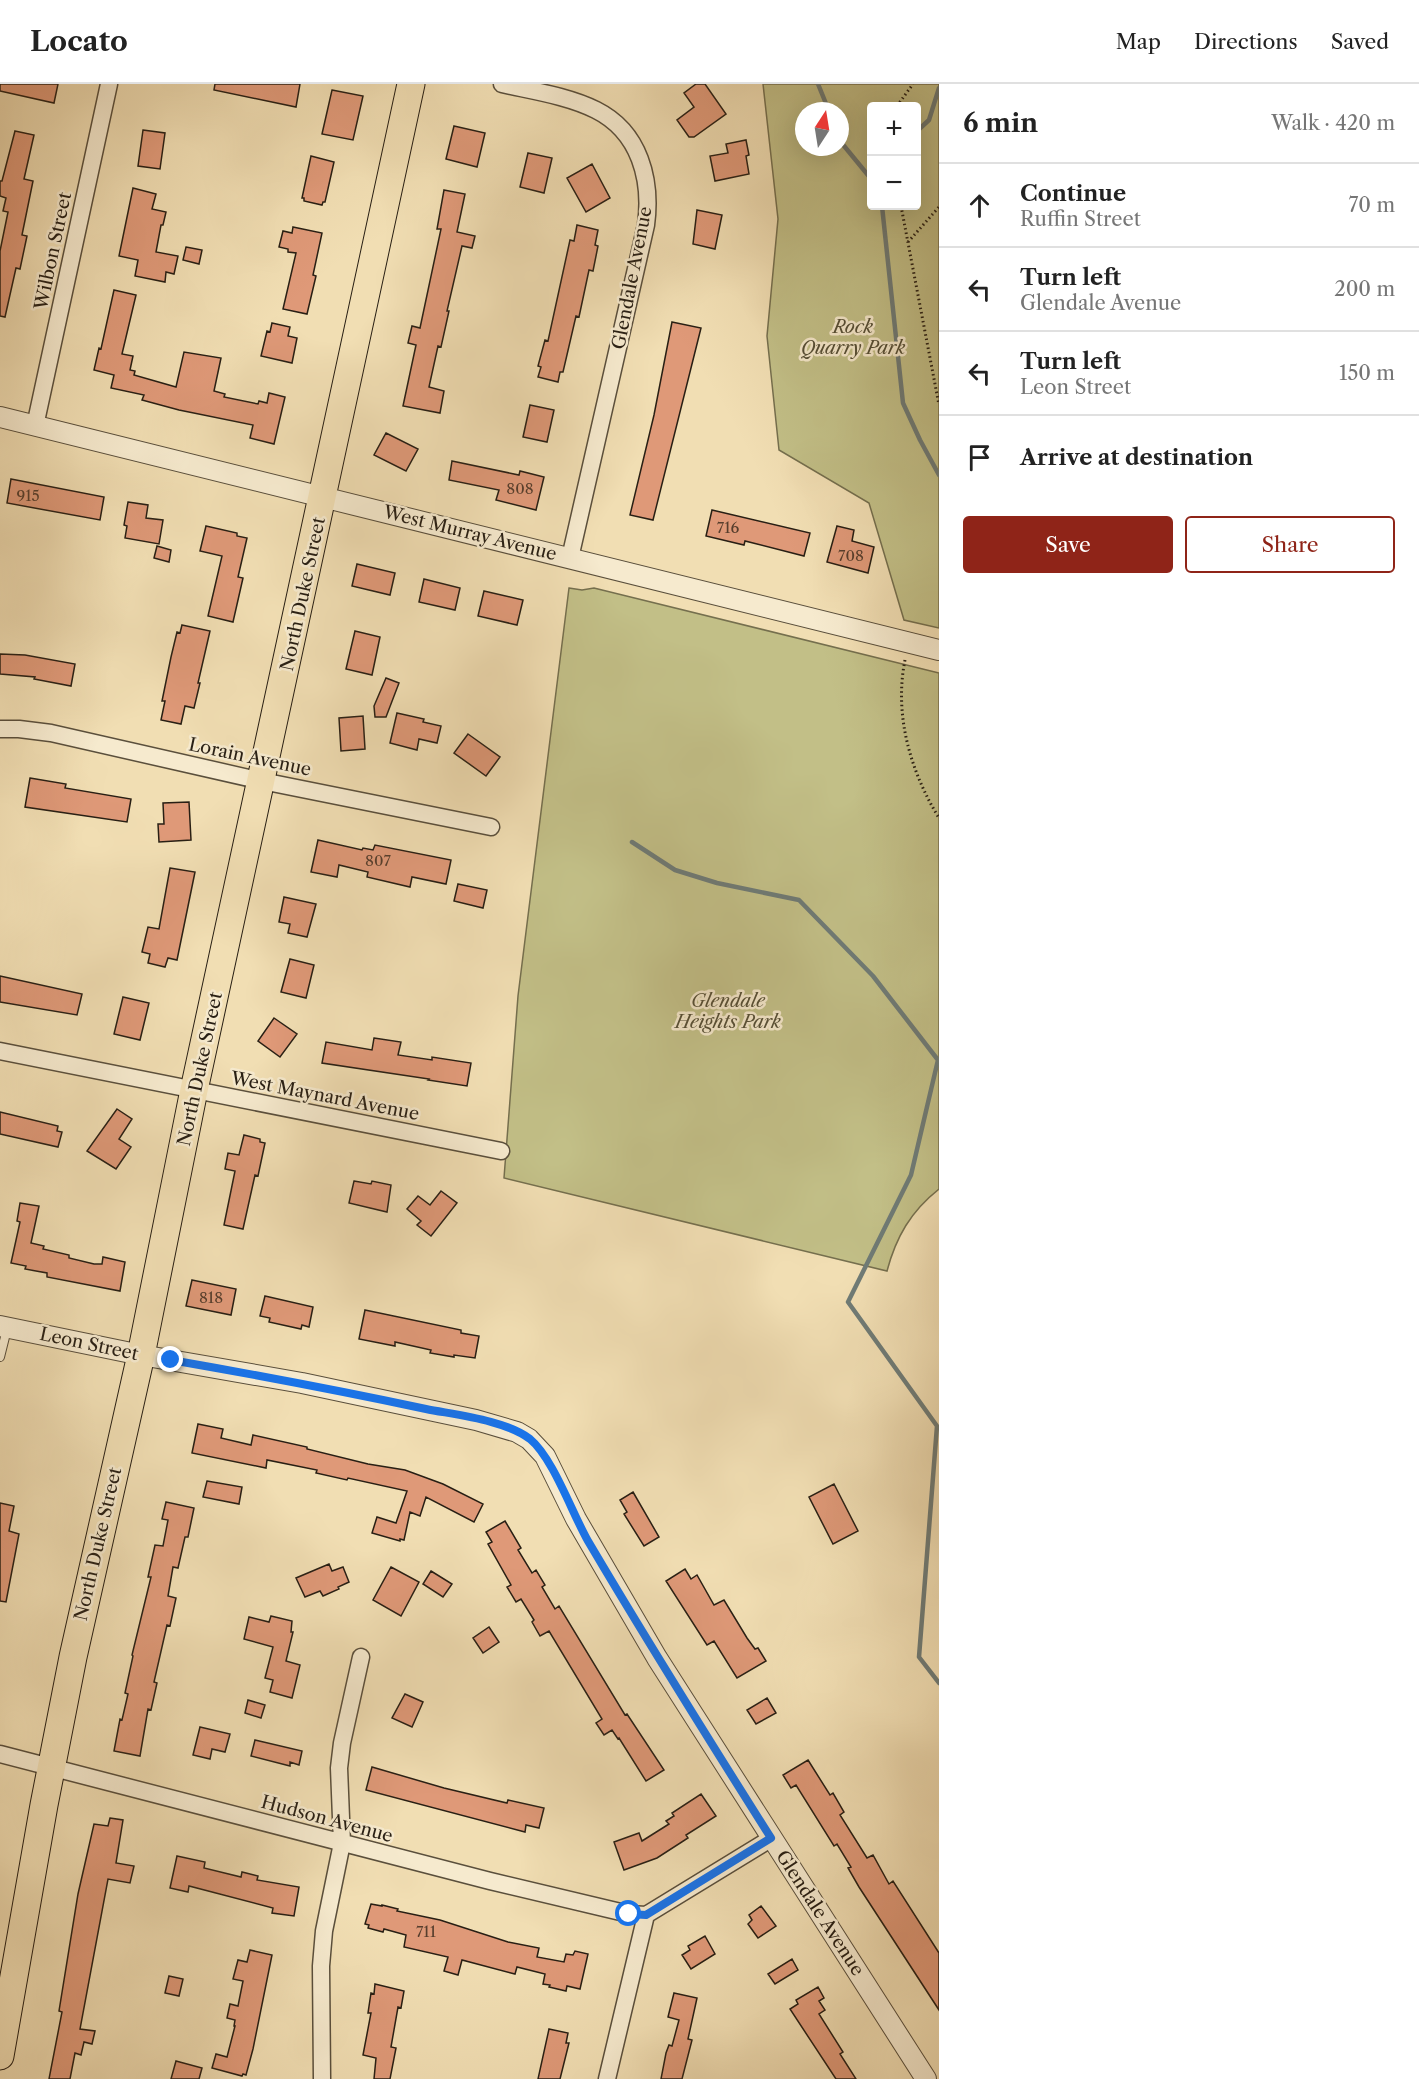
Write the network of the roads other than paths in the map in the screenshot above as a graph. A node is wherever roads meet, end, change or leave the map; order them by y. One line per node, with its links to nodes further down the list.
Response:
1 (109, 84): 5 (street, Wilbon Street)
2 (411, 84): 6 (highway, North Duke Street)
3 (502, 84): 7 (street, Glendale Avenue)
4 (0, 417): 5 (street, West Murray Avenue)
5 (35, 426): 6 (street, West Murray Avenue)
6 (323, 499): 7 (street, West Murray Avenue); 10 (highway, North Duke Street)
7 (570, 558): 8 (street, West Murray Avenue)
8 (939, 650)
9 (0, 729): 10 (street, Lorain Avenue)
10 (262, 781): 11 (street, Lorain Avenue); 13 (highway, North Duke Street)
11 (491, 827)
12 (0, 1051): 13 (street, West Maynard Avenue)
13 (194, 1090): 14 (street, West Maynard Avenue); 16 (highway, North Duke Street)
14 (501, 1151)
15 (3, 1326): 16 (street, Leon Street); 17 (lane)
16 (141, 1355): 18 (street, Leon Street); 21 (highway, North Duke Street)
17 (0, 1357)
18 (529, 1439): 22 (street, Glendale Avenue)
19 (361, 1657): 23 (street)
20 (0, 1754): 21 (street, Hudson Avenue)
21 (51, 1767): 23 (street, Hudson Avenue); 25 (highway, North Duke Street)
22 (771, 1838): 24 (street); 28 (street, Glendale Avenue)
23 (342, 1843): 24 (street, Hudson Avenue); 26 (street)
24 (646, 1915): 27 (street)
25 (0, 2056)
26 (322, 2079)
27 (607, 2079)
28 (926, 2079)

